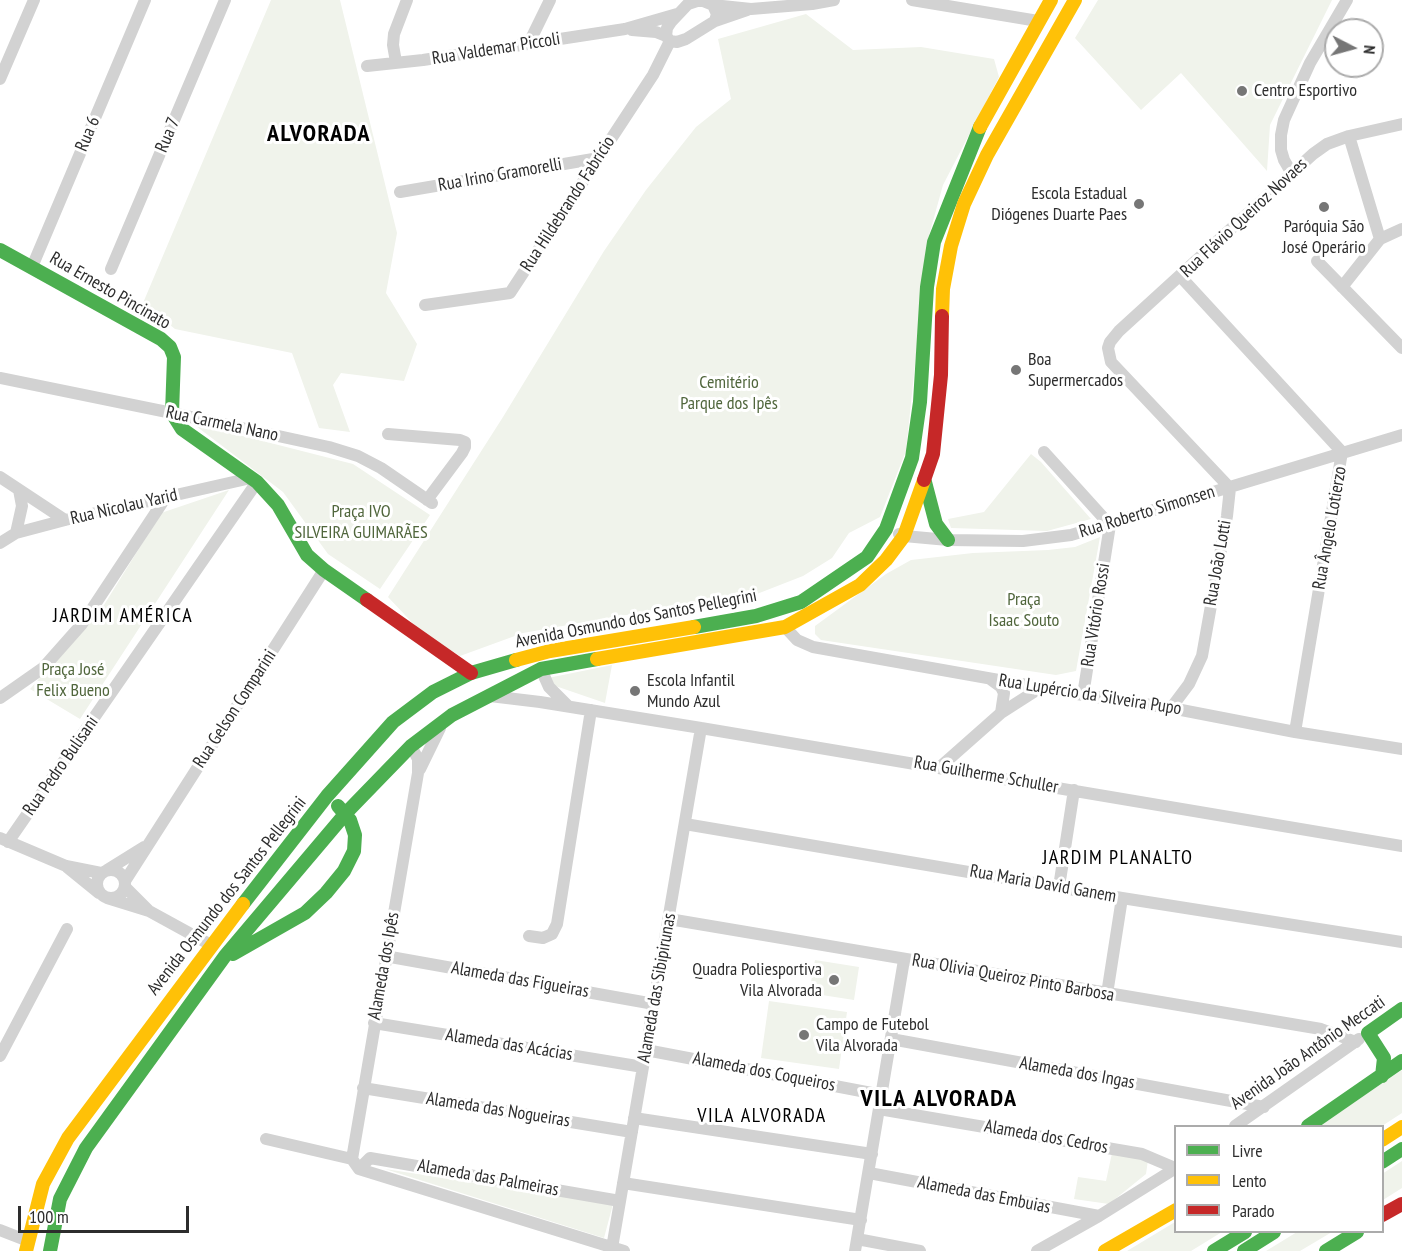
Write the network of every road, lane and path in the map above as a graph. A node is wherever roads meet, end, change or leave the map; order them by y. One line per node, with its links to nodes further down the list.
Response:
1 (34, 0): 23 (street)
2 (145, 0): 33 (street, Rua 6)
3 (225, 0): 34 (street, Rua 7)
4 (407, 0): 21 (street)
5 (550, 0): 19 (street)
6 (834, 0): 13 (street)
7 (912, 0): 16 (street)
8 (1050, 0): 16 (main road, Avenida Osmundo dos Santos Pellegrini)
9 (1075, 0): 20 (main road, Avenida Osmundo dos Santos Pellegrini)
10 (1347, 0): 27 (street)
11 (689, 2): 12 (street); 14 (street)
12 (710, 3): 13 (street); 15 (street)
13 (751, 9): 15 (street)
14 (677, 14): 17 (street, Rua Valdemar Piccoli); 18 (street, Rua Hildebrando Fabrício)
15 (715, 21): 18 (street)
16 (1038, 21): 20 (main road); 53 (main road, Avenida Osmundo dos Santos Pellegrini)
17 (625, 29): 18 (street, Rua Valdemar Piccoli); 19 (street, Rua Valdemar Piccoli)
18 (668, 39): 26 (street, Rua Hildebrando Fabrício)
19 (530, 43): 21 (street, Rua Valdemar Piccoli)
20 (1049, 45): 47 (main road, Avenida Osmundo dos Santos Pellegrini)
21 (396, 62): 22 (street, Rua Valdemar Piccoli)
22 (367, 66)
23 (0, 79)
24 (1402, 124): 25 (street, Rua Flávio Queiroz Novaes)
25 (1349, 136): 27 (street, Rua Flávio Queiroz Novaes); 30 (street)
26 (599, 158): 28 (street, Rua Irino Gramorelli); 37 (street, Rua Hildebrando Fabrício)
27 (1291, 172): 35 (street, Rua Flávio Queiroz Novaes)
28 (400, 192)
29 (1402, 229): 30 (street)
30 (1380, 239): 36 (street)
31 (0, 249): 33 (main road, Rua Ernesto Pincinato)
32 (1317, 261): 36 (street)
33 (32, 267): 40 (main road, Rua Ernesto Pincinato)
34 (111, 269)
35 (1180, 276): 44 (street, Rua Ângelo Lotierzo); 48 (street, Rua Flávio Queiroz Novaes)
36 (1342, 287): 38 (street)
37 (425, 305)
38 (1402, 348)
39 (0, 378): 40 (street, Rua Carmela Nano)
40 (172, 412): 41 (street, Rua Carmela Nano); 46 (main road)
41 (387, 434)
42 (1402, 435): 44 (street, Rua Roberto Simonsen)
43 (1044, 452): 52 (street)
44 (1342, 453): 48 (street, Rua Roberto Simonsen); 75 (street, Rua Ângelo Lotierzo)
45 (0, 477): 49 (street)
46 (254, 480): 50 (street, Rua Nicolau Yarid); 58 (main road); 84 (street, Rua Pedro Bulisani)
47 (924, 480): 55 (main road, Avenida Osmundo dos Santos Pellegrini); 56 (main road)
48 (1230, 488): 52 (street, Rua Roberto Simonsen); 69 (street, Rua João Lotti)
49 (19, 490): 51 (street); 54 (street)
50 (166, 497): 51 (street, Rua Nicolau Yarid); 67 (street)
51 (65, 520): 54 (street, Rua Nicolau Yarid)
52 (1110, 525): 56 (street, Rua Roberto Simonsen); 65 (street, Rua Vitório Rossi)
53 (886, 529): 55 (street, Rua Roberto Simonsen); 59 (main road, Avenida Osmundo dos Santos Pellegrini)
54 (16, 533): 57 (street, Rua Nicolau Yarid)
55 (904, 536): 56 (street, Rua Roberto Simonsen); 60 (main road, Avenida Osmundo dos Santos Pellegrini)
56 (948, 540)
57 (0, 543)
58 (324, 570): 62 (main road); 86 (street, Rua Gelson Comparini)
59 (805, 599): 60 (main road); 62 (main road, Avenida Osmundo dos Santos Pellegrini)
60 (785, 627): 61 (main road, Avenida Osmundo dos Santos Pellegrini); 63 (street, Rua Lupércio da Silveira Pupo)
61 (541, 669): 66 (main road, Avenida Osmundo dos Santos Pellegrini); 68 (street)
62 (471, 673): 72 (main road); 73 (main road, Avenida Osmundo dos Santos Pellegrini)
63 (990, 679): 64 (street, Rua Lupércio da Silveira Pupo); 71 (street)
64 (1040, 688): 65 (street, Rua Lupércio da Silveira Pupo); 71 (street)
65 (1083, 695): 69 (street, Rua Lupércio da Silveira Pupo)
66 (486, 696): 68 (street, Rua Guilherme Schuller); 72 (main road, Avenida Osmundo dos Santos Pellegrini)
67 (0, 698)
68 (569, 707): 70 (street, Rua Guilherme Schuller)
69 (1171, 708): 75 (street, Rua Lupércio da Silveira Pupo)
70 (591, 710): 74 (street, Rua Guilherme Schuller); 96 (street)
71 (1001, 713): 78 (street)
72 (448, 718): 76 (main road, Avenida Osmundo dos Santos Pellegrini); 79 (street, Alameda dos Ipês)
73 (393, 722): 76 (main road); 81 (main road, Avenida Osmundo dos Santos Pellegrini)
74 (701, 728): 78 (street, Rua Guilherme Schuller); 83 (street, Alameda das Sibipirunas)
75 (1295, 732): 77 (street, Rua Lupércio da Silveira Pupo)
76 (411, 746): 79 (street, Alameda dos Ipês); 82 (main road, Avenida Osmundo dos Santos Pellegrini)
77 (1402, 749)
78 (940, 768): 80 (street, Rua Guilherme Schuller)
79 (418, 773): 100 (street, Alameda dos Ipês)
80 (1074, 790): 85 (street, Rua Guilherme Schuller); 90 (street)
81 (327, 796): 82 (main road); 98 (main road, Avenida Osmundo dos Santos Pellegrini)
82 (346, 813): 99 (main road, Avenida Osmundo dos Santos Pellegrini); 99 (main road)
83 (685, 824): 90 (street, Rua Maria David Ganem); 94 (street, Alameda das Sibipirunas)
84 (4, 840): 87 (street)
85 (1402, 846)
86 (145, 847): 88 (street, Rua Gelson Comparini); 89 (street, Rua Gelson Comparini)
87 (66, 866): 88 (street); 91 (street)
88 (104, 872): 89 (street); 91 (street)
89 (125, 884): 91 (street); 93 (street)
90 (1059, 886): 92 (street, Rua Maria David Ganem)
91 (103, 895): 93 (street)
92 (1122, 898): 97 (street, Rua Maria David Ganem); 102 (street)
93 (148, 911): 98 (street)
94 (669, 919): 101 (street, Rua Olivia Queiroz Pinto Barbosa); 103 (street, Alameda das Sibipirunas)
95 (67, 929): 110 (street)
96 (529, 936)
97 (1402, 942)
98 (211, 945): 99 (main road); 144 (main road, Avenida Osmundo dos Santos Pellegrini)
99 (225, 956): 146 (main road, Avenida Osmundo dos Santos Pellegrini)
100 (386, 956): 103 (street, Alameda das Figueiras); 105 (street, Alameda dos Ipês)
101 (904, 960): 102 (street, Rua Olivia Queiroz Pinto Barbosa); 107 (street)
102 (1107, 994): 108 (street, Rua Olivia Queiroz Pinto Barbosa)
103 (654, 1004): 109 (street, Alameda das Sibipirunas)
104 (1402, 1009): 106 (main road, Avenida João Antônio Meccati)
105 (374, 1023): 112 (street, Alameda das Acácias); 114 (street, Alameda dos Ipês)
106 (1368, 1033): 108 (street, Avenida João Antônio Meccati); 113 (main road)
107 (891, 1039): 115 (street); 116 (street, Alameda dos Ingas)
108 (1356, 1042): 116 (street, Avenida João Antônio Meccati)
109 (646, 1050): 112 (street, Alameda das Sibipirunas); 115 (street, Alameda dos Coqueiros)
110 (0, 1056)
111 (1402, 1060): 113 (main road)
112 (643, 1067): 118 (street, Alameda das Sibipirunas)
113 (1382, 1076): 120 (main road)
114 (363, 1088): 122 (street, Alameda das Nogueiras); 128 (street, Alameda dos Ipês)
115 (882, 1095): 117 (street)
116 (1264, 1107): 119 (street, Avenida João Antônio Meccati)
117 (879, 1109): 126 (street); 129 (street, Alameda dos Cedros)
118 (634, 1118): 122 (street, Alameda das Sibipirunas); 126 (street)
119 (1237, 1125)
120 (1309, 1125)
121 (1402, 1127): 124 (main road)
122 (632, 1132): 132 (street, Alameda das Sibipirunas)
123 (266, 1139): 128 (street)
124 (1384, 1139)
125 (1402, 1149): 127 (main road)
126 (872, 1154): 131 (street)
127 (1384, 1161)
128 (355, 1164): 133 (street, Alameda das Palmeiras); 145 (street)
129 (1174, 1168)
130 (1174, 1169): 137 (street)
131 (869, 1173): 137 (street, Alameda das Embuias); 138 (street)
132 (623, 1184): 133 (street, Alameda das Sibipirunas); 138 (street)
133 (620, 1201): 145 (street, Alameda das Sibipirunas)
134 (1402, 1203): 136 (main road)
135 (1174, 1211): 149 (main road)
136 (1384, 1214)
137 (1100, 1216): 148 (street)
138 (861, 1220): 143 (street)
139 (0, 1230): 144 (street)
140 (1243, 1233): 150 (main road)
141 (1272, 1233): 151 (main road)
142 (1355, 1233): 152 (main road)
143 (856, 1245): 147 (street)
144 (27, 1246)
145 (618, 1249)
146 (50, 1251)
147 (920, 1251)
148 (1037, 1251)
149 (1105, 1251)
150 (1214, 1251)
151 (1244, 1251)
152 (1326, 1251)

